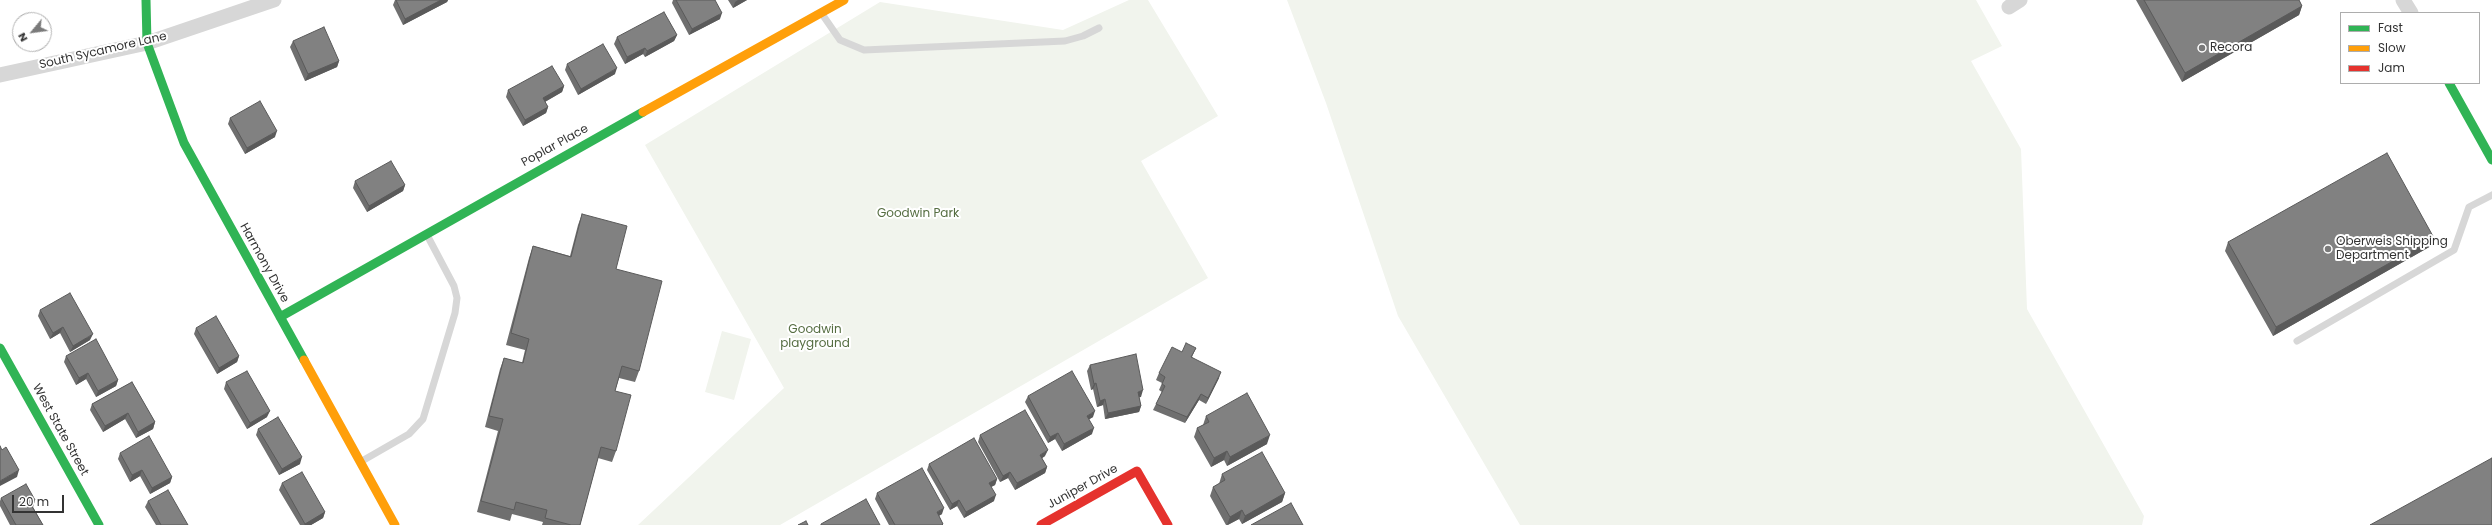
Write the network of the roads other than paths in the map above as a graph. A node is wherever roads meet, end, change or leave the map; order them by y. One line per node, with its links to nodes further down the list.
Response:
1 (146, 0): 8 (street, Harmony Drive)
2 (274, 0): 8 (street, South Sycamore Lane)
3 (844, 0): 6 (street, Poplar Place)
4 (2404, 0): 5 (street)
5 (2410, 12)
6 (822, 14): 7 (lane); 13 (street, Poplar Place)
7 (1099, 28)
8 (147, 43): 9 (street, South Sycamore Lane); 14 (street, Harmony Drive)
9 (0, 75)
10 (2450, 84): 11 (street)
11 (2492, 160)
12 (2492, 195): 15 (lane)
13 (426, 233): 14 (street, Poplar Place); 17 (lane)
14 (280, 318): 17 (street, Harmony Drive)
15 (2297, 341)
16 (0, 348): 18 (street, West State Street)
17 (360, 462): 19 (street, Harmony Drive)
18 (99, 525)
19 (395, 525)
20 (1041, 525): 21 (street, Juniper Drive)
21 (1168, 525)

